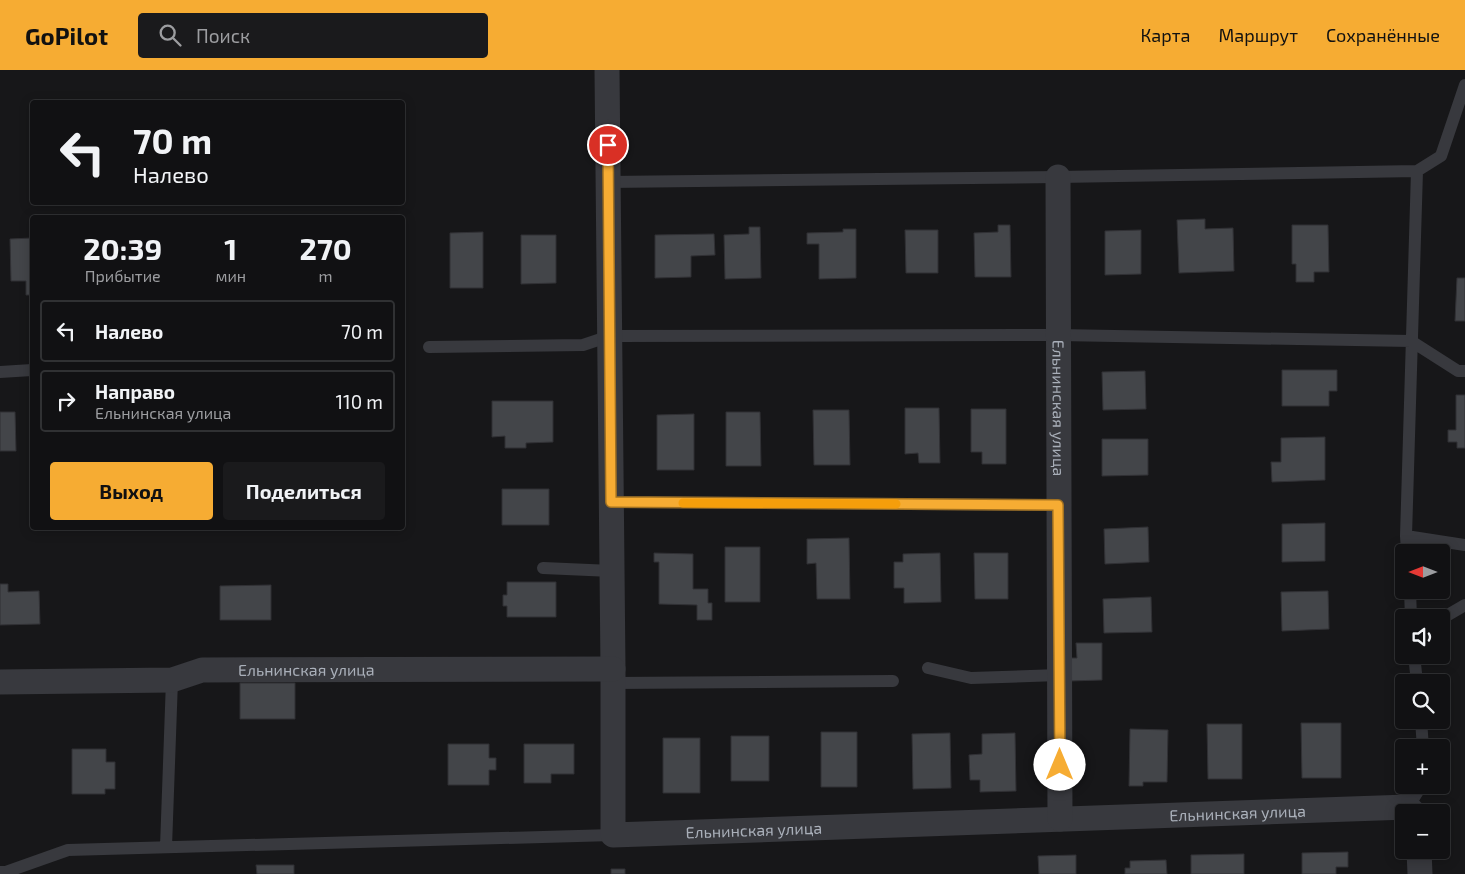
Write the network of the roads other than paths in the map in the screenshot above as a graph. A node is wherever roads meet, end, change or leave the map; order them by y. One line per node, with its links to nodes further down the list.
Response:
1 (607, 70): 5 (street)
2 (1465, 86): 3 (lane)
3 (1417, 171): 4 (lane); 8 (lane)
4 (1058, 177): 5 (lane); 6 (street, Ельнинская улица)
5 (608, 182): 7 (street)
6 (1058, 335): 7 (lane); 8 (lane); 14 (street, Ельнинская улица)
7 (610, 336): 9 (lane); 13 (street)
8 (1411, 341): 11 (lane); 15 (lane)
9 (429, 347)
10 (30, 370): 12 (lane)
11 (1465, 371)
12 (0, 372)
13 (611, 502): 14 (lane); 19 (street)
14 (1058, 505): 23 (street, Ельнинская улица)
15 (1406, 536): 16 (lane); 17 (lane)
16 (1406, 544)
17 (1465, 545)
18 (543, 568): 19 (lane)
19 (612, 571): 24 (street)
20 (1465, 605): 21 (lane)
21 (1450, 614)
22 (928, 668): 23 (lane)
23 (1059, 675): 29 (street, Ельнинская улица)
24 (613, 676): 25 (street, Ельнинская улица); 26 (lane); 30 (street)
25 (172, 680): 27 (street, Ельнинская улица); 31 (lane)
26 (893, 681)
27 (0, 682)
28 (1395, 810): 29 (street, Ельнинская улица)
29 (1060, 819): 30 (street, Ельнинская улица)
30 (613, 834): 31 (lane)
31 (166, 847): 33 (lane)
32 (1419, 859): 34 (street)
33 (0, 872)
34 (1420, 874)

